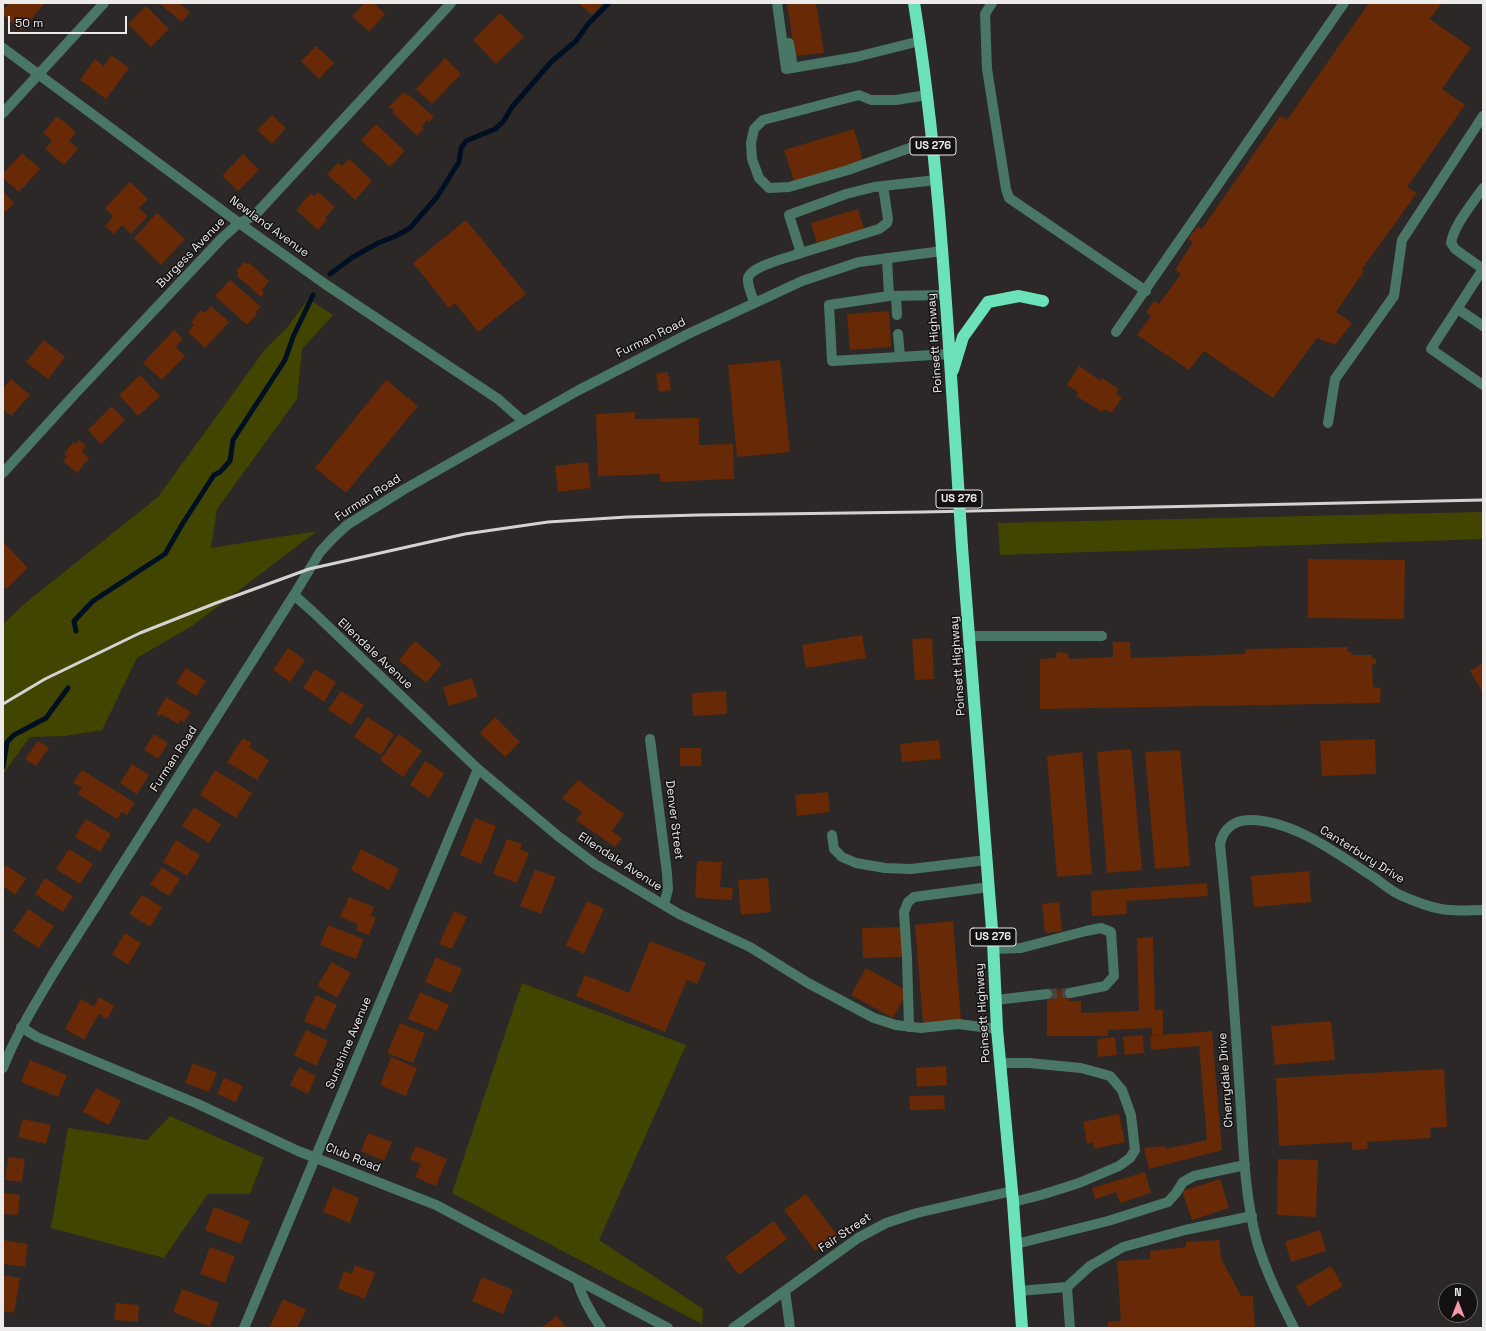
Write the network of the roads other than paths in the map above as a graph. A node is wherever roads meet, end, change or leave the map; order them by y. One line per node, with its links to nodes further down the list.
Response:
1 (104, 3): 11 (street)
2 (451, 3): 19 (street, Burgess Avenue)
3 (777, 3): 10 (street)
4 (783, 3): 10 (street)
5 (914, 3): 8 (highway, Poinsett Highway / US 276)
6 (992, 3): 24 (street)
7 (1344, 3): 24 (street)
8 (920, 41): 10 (street); 12 (highway, Poinsett Highway / US 276)
9 (3, 48): 11 (street, Newland Avenue)
10 (793, 68)
11 (39, 74): 13 (street); 19 (street, Newland Avenue)
12 (927, 95): 15 (highway, Poinsett Highway / US 276); 15 (street)
13 (3, 113)
14 (1483, 116): 39 (street)
15 (932, 140): 16 (highway, Poinsett Highway / US 276)
16 (936, 180): 17 (street); 20 (highway, Poinsett Highway / US 276)
17 (883, 186): 21 (street); 21 (street)
18 (1483, 188): 23 (street)
19 (239, 223): 38 (street, Newland Avenue); 40 (street, Burgess Avenue)
20 (942, 251): 22 (street, Furman Road); 25 (highway, Poinsett Highway / US 276)
21 (801, 253): 28 (street)
22 (887, 258): 26 (street); 28 (street, Furman Road)
23 (1483, 269): 29 (street)
24 (1146, 291): 32 (street)
25 (945, 294): 26 (street); 34 (highway, Poinsett Highway / US 276)
26 (892, 296): 30 (street); 35 (street)
27 (1043, 301): 36 (highway)
28 (754, 302): 38 (street, Furman Road)
29 (1458, 309): 31 (street); 37 (street)
30 (897, 315)
31 (1483, 326)
32 (1116, 332)
33 (898, 334): 35 (street)
34 (949, 354): 35 (street); 36 (highway, Poinsett Highway / US 276)
35 (900, 357)
36 (951, 377): 42 (highway, Poinsett Highway / US 276, bridge)
37 (1483, 385)
38 (523, 421): 41 (street, Furman Road)
39 (1328, 423)
40 (3, 473)
41 (294, 596): 45 (street, Ellendale Avenue); 56 (street, Furman Road)
42 (969, 636): 43 (street); 48 (highway, Poinsett Highway / US 276)
43 (1102, 636)
44 (650, 739): 50 (street, Denver Street)
45 (478, 769): 50 (street, Ellendale Avenue); 61 (street, Sunshine Avenue)
46 (1230, 826): 51 (street, Canterbury Drive); 62 (street, Cherrydale Drive)
47 (832, 835): 48 (street)
48 (987, 860): 49 (highway, Poinsett Highway / US 276)
49 (989, 887): 52 (highway, Poinsett Highway / US 276); 57 (street)
50 (664, 905): 57 (street, Ellendale Avenue)
51 (1483, 910)
52 (993, 949): 53 (street); 55 (highway, Poinsett Highway / US 276)
53 (1070, 993)
54 (1047, 994): 55 (street)
55 (996, 1000): 58 (highway, Poinsett Highway / US 276)
56 (21, 1027): 60 (street, Furman Road); 61 (street, Club Road)
57 (909, 1027): 58 (street, Ellendale Avenue)
58 (997, 1029): 59 (highway, Poinsett Highway / US 276)
59 (1000, 1063): 63 (highway, Poinsett Highway / US 276); 63 (street, Fair Street)
60 (3, 1068)
61 (316, 1157): 66 (street, Club Road); 70 (street, Sunshine Avenue)
62 (1245, 1165): 64 (street, Cherrydale Drive); 65 (street)
63 (1012, 1197): 65 (highway, Poinsett Highway / US 276); 68 (street, Fair Street)
64 (1252, 1216): 67 (street); 77 (street, Cherrydale Drive)
65 (1016, 1244): 69 (highway, Poinsett Highway / US 276)
66 (577, 1280): 71 (street); 72 (street, Club Road)
67 (1067, 1287): 69 (street); 76 (street)
68 (785, 1291): 73 (street, Fair Street); 74 (street)
69 (1020, 1291): 75 (highway, Poinsett Highway / US 276)
70 (244, 1328)
71 (601, 1328)
72 (668, 1328)
73 (733, 1328)
74 (790, 1328)
75 (1022, 1328)
76 (1070, 1328)
77 (1294, 1328)

